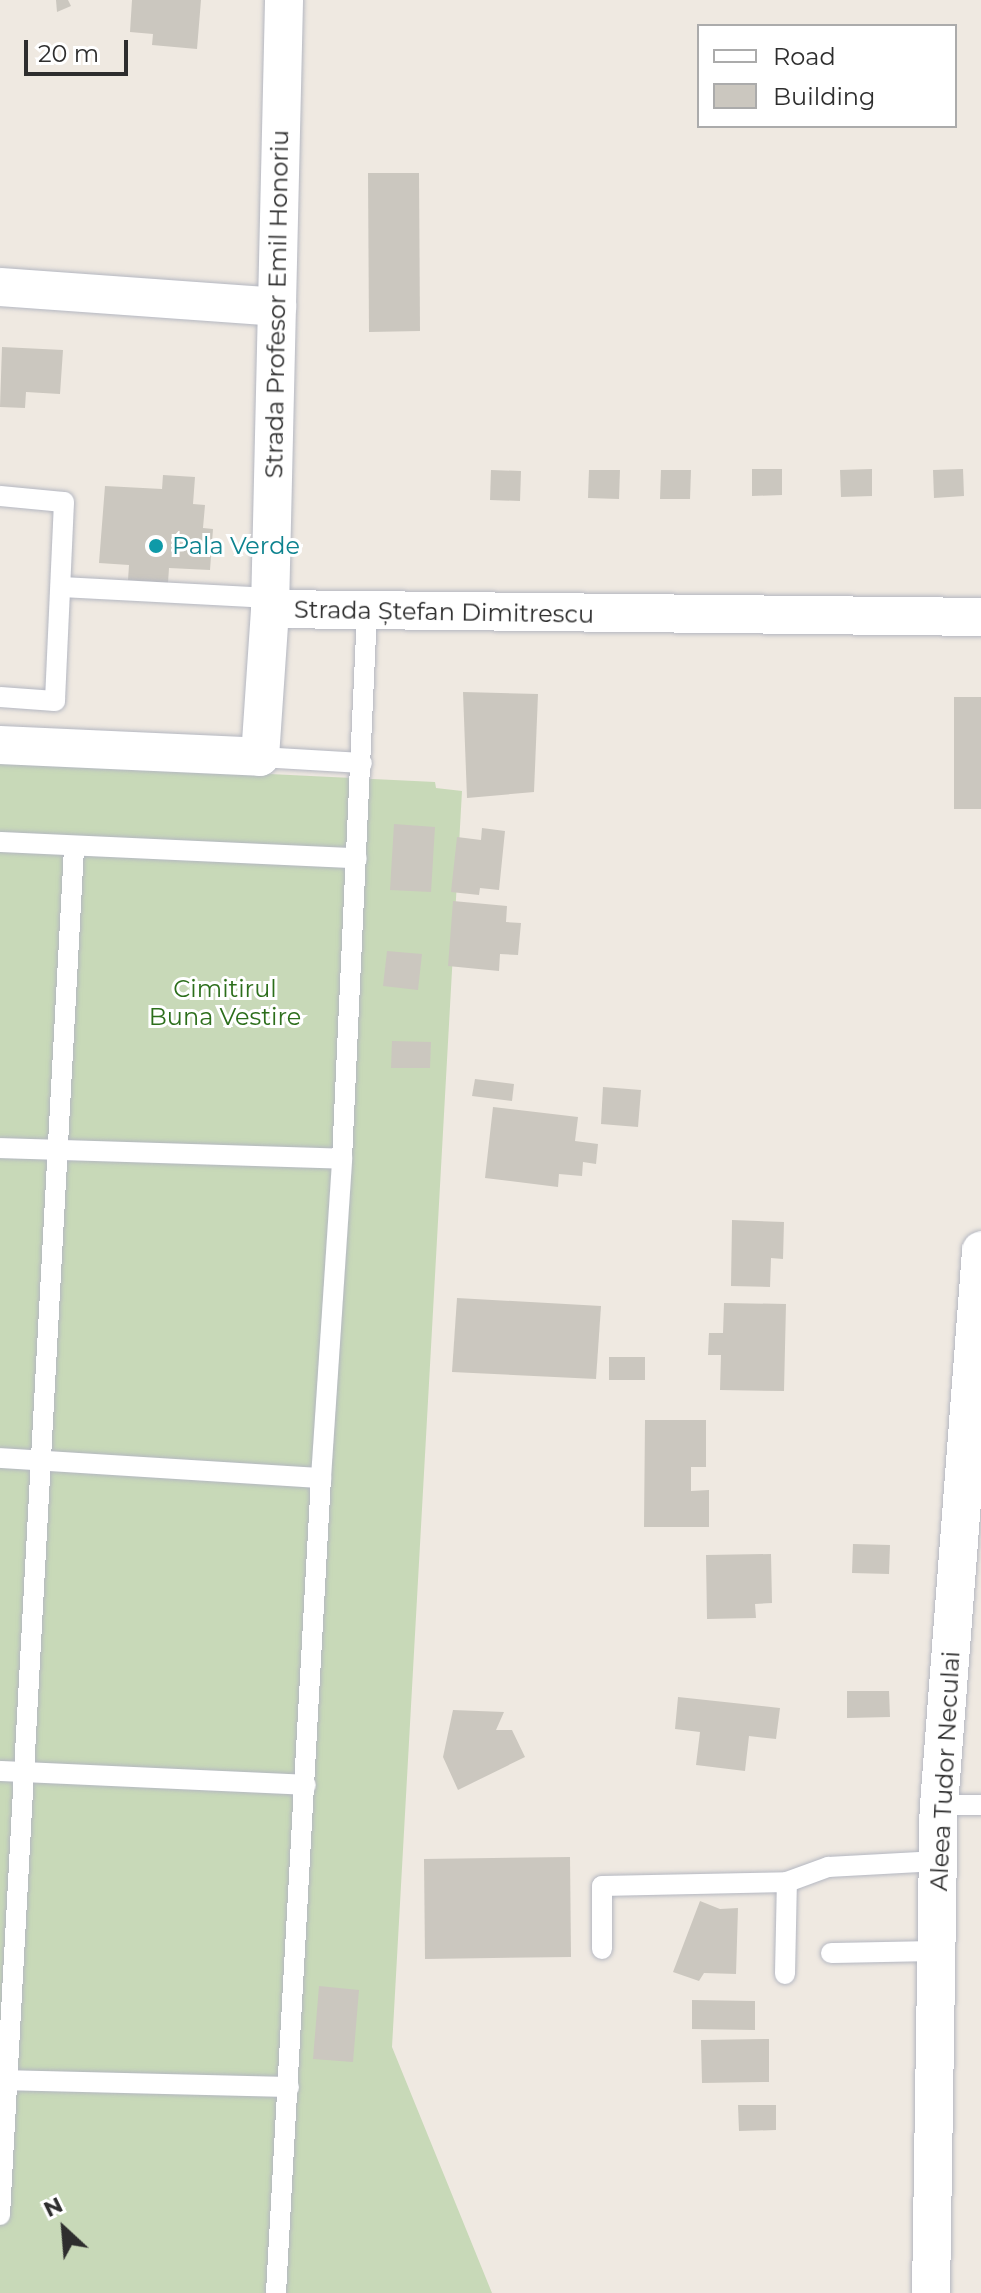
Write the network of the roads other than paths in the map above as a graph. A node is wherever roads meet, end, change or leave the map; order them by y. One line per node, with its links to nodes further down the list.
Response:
1 (284, 0): 3 (street, Strada Profesor Emil Honoriu)
2 (0, 287): 3 (street)
3 (277, 307): 6 (street, Strada Profesor Emil Honoriu)
4 (0, 496): 5 (lane)
5 (62, 587): 6 (lane); 9 (lane)
6 (270, 603): 7 (street, Strada Ștefan Dimitrescu); 11 (street, Strada Ștefan Dimitrescu)
7 (367, 612): 8 (street, Strada Ștefan Dimitrescu); 12 (lane)
8 (981, 617)
9 (0, 697)
10 (0, 745): 11 (street)
11 (260, 757): 12 (lane)
12 (362, 763): 15 (lane)
13 (0, 842): 14 (lane)
14 (74, 847): 15 (lane); 17 (lane)
15 (357, 858): 18 (lane)
16 (0, 1148): 17 (lane)
17 (55, 1150): 18 (lane); 21 (lane)
18 (342, 1159): 22 (lane)
19 (981, 1251): 26 (street, Aleea Tudor Neculai)
20 (0, 1458): 21 (lane)
21 (40, 1461): 22 (lane); 24 (lane)
22 (321, 1478): 25 (lane)
23 (0, 1771): 24 (lane)
24 (26, 1772): 25 (lane); 34 (lane)
25 (306, 1785): 35 (lane)
26 (939, 1805): 27 (lane); 28 (street, Aleea Tudor Neculai)
27 (981, 1805)
28 (938, 1861): 29 (lane); 31 (street, Aleea Tudor Neculai)
29 (787, 1882): 30 (lane); 33 (lane)
30 (602, 1949)
31 (937, 1951): 32 (lane); 38 (street, Aleea Tudor Neculai)
32 (831, 1953)
33 (785, 1974)
34 (2, 2080): 35 (lane); 36 (lane)
35 (289, 2087): 37 (lane)
36 (0, 2215)
37 (276, 2293)
38 (931, 2293)

